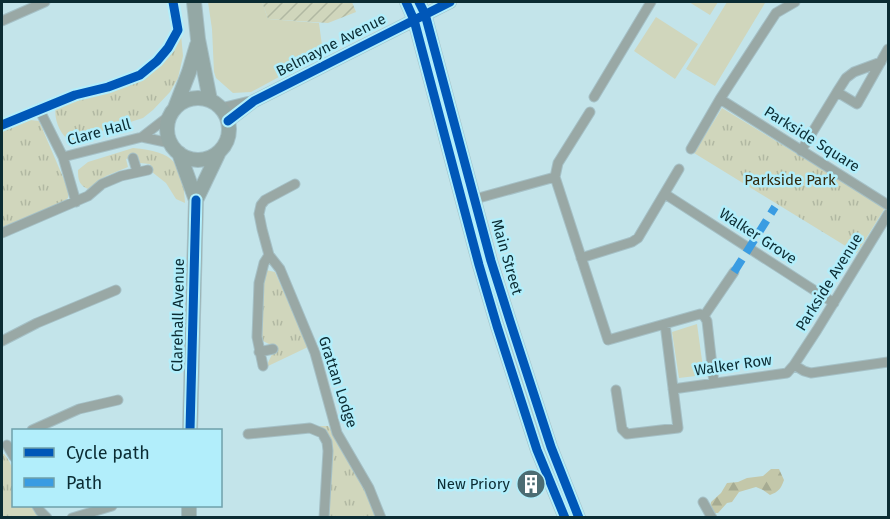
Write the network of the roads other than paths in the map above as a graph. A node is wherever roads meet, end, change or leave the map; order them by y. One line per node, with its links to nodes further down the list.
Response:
1 (45, 2): 10 (street)
2 (173, 2): 18 (street)
3 (194, 2): 11 (main road)
4 (406, 2): 9 (street, Main Street)
5 (419, 2): 9 (street, Main Street)
6 (450, 2): 9 (street, Belmayne Avenue)
7 (651, 2): 15 (street)
8 (795, 2): 16 (street)
9 (419, 17): 21 (street, Belmayne Avenue); 37 (street, Main Street); 69 (street, Main Street)
10 (2, 21)
11 (198, 39): 17 (main road); 19 (main road)
12 (888, 49): 13 (street)
13 (881, 62): 14 (street); 14 (street)
14 (837, 92): 26 (street)
15 (594, 97)
16 (720, 99): 25 (street); 26 (street, Parkside Square)
17 (210, 100): 19 (main road); 21 (main road)
18 (39, 109): 22 (street); 28 (street, Clare Hall)
19 (172, 112): 23 (street, Clare Hall); 24 (main road)
20 (590, 112): 33 (street)
21 (226, 115): 27 (main road)
22 (2, 125)
23 (142, 137): 24 (street, Clare Hall); 28 (street, Clare Hall)
24 (174, 148): 27 (main road); 38 (main road, Clarehall Avenue)
25 (691, 149)
26 (801, 151): 41 (street, Parkside Square)
27 (218, 154): 38 (main road, Clarehall Avenue)
28 (63, 157): 40 (street, Clare Hall)
29 (133, 158): 32 (street)
30 (679, 169): 36 (street)
31 (148, 170): 32 (street)
32 (137, 171): 40 (street)
33 (555, 177): 37 (street); 45 (street)
34 (295, 184): 35 (street, Grattan Lodge)
35 (280, 191): 39 (street); 44 (street, Grattan Lodge)
36 (665, 194): 45 (street); 48 (street, Walker Grove)
37 (475, 199): 70 (street, Main Street)
38 (196, 200): 62 (main road, Clarehall Avenue)
39 (286, 201)
40 (76, 202): 43 (street)
41 (888, 205)
42 (888, 214): 48 (street, Parkside Avenue)
43 (2, 233)
44 (269, 255): 53 (street); 68 (street, Grattan Lodge)
45 (581, 258): 50 (street)
46 (734, 272): 49 (street)
47 (116, 290): 51 (street)
48 (834, 303): 55 (street, Parkside Avenue)
49 (704, 316): 50 (street); 57 (street)
50 (665, 324): 58 (street)
51 (2, 341)
52 (273, 349): 53 (street)
53 (259, 352): 56 (street)
54 (888, 362): 55 (street)
55 (794, 365): 57 (street, Walker Row)
56 (263, 366)
57 (714, 383): 58 (street, Walker Row)
58 (673, 389): 59 (street)
59 (616, 390)
60 (118, 400): 61 (street)
61 (34, 429)
62 (190, 429)
63 (248, 434): 67 (street, Grattan Lodge)
64 (703, 502): 71 (street)
65 (109, 507): 66 (street)
66 (72, 518)
67 (324, 518)
68 (381, 518)
69 (565, 518)
70 (579, 518)
71 (712, 518)

